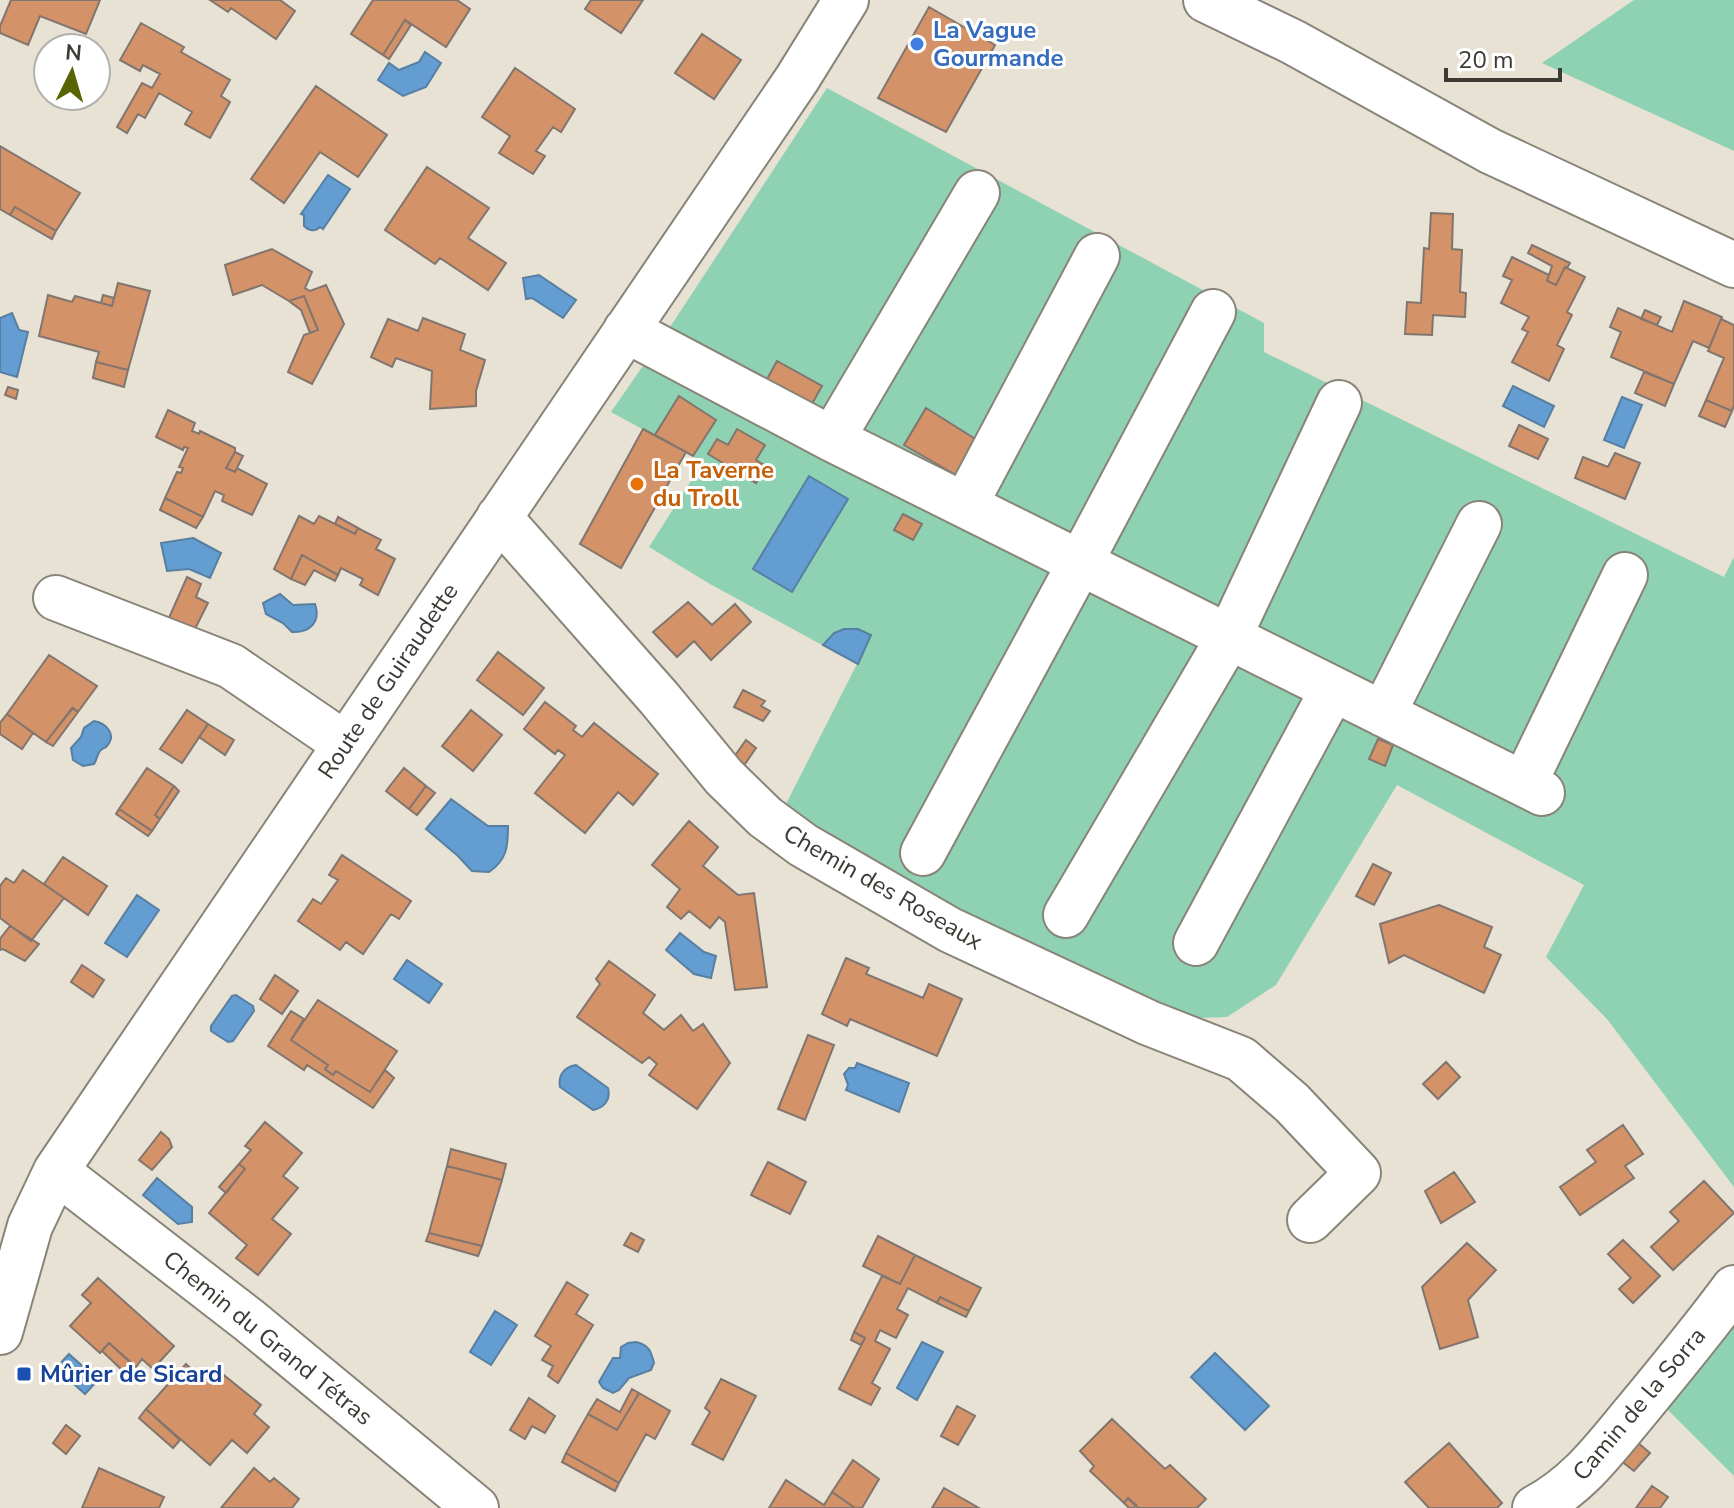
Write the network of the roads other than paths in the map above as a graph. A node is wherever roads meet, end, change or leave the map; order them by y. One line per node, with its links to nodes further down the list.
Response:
1 (818, 0): 4 (street, Route de Guiraudette)
2 (846, 0): 4 (street, Route de Guiraudette)
3 (1206, 0): 7 (street)
4 (814, 49): 9 (street, Route de Guiraudette)
5 (977, 193): 11 (street)
6 (1097, 256): 12 (street)
7 (1734, 265)
8 (1213, 312): 15 (street)
9 (626, 330): 11 (street); 13 (street, Route de Guiraudette)
10 (1339, 403): 18 (street)
11 (832, 439): 12 (street)
12 (965, 505): 15 (street)
13 (499, 517): 21 (street, Route de Guiraudette); 26 (street, Chemin des Roseaux)
14 (1479, 524): 20 (street)
15 (1080, 563): 18 (street); 22 (street)
16 (1625, 575): 20 (street)
17 (56, 598): 21 (street)
18 (1229, 637): 19 (street); 23 (street)
19 (1333, 689): 20 (street); 24 (street)
20 (1383, 714)
21 (345, 744): 25 (street, Route de Guiraudette)
22 (923, 853)
23 (1066, 915)
24 (1196, 943)
25 (56, 1171): 27 (street, Route de Guiraudette); 30 (street, Chemin du Grand Tétras)
26 (1310, 1220)
27 (15, 1222): 29 (street, Route de Guiraudette)
28 (1734, 1288): 31 (street, Camin de la Sorra)
29 (0, 1332)
30 (476, 1508)
31 (1535, 1508)

